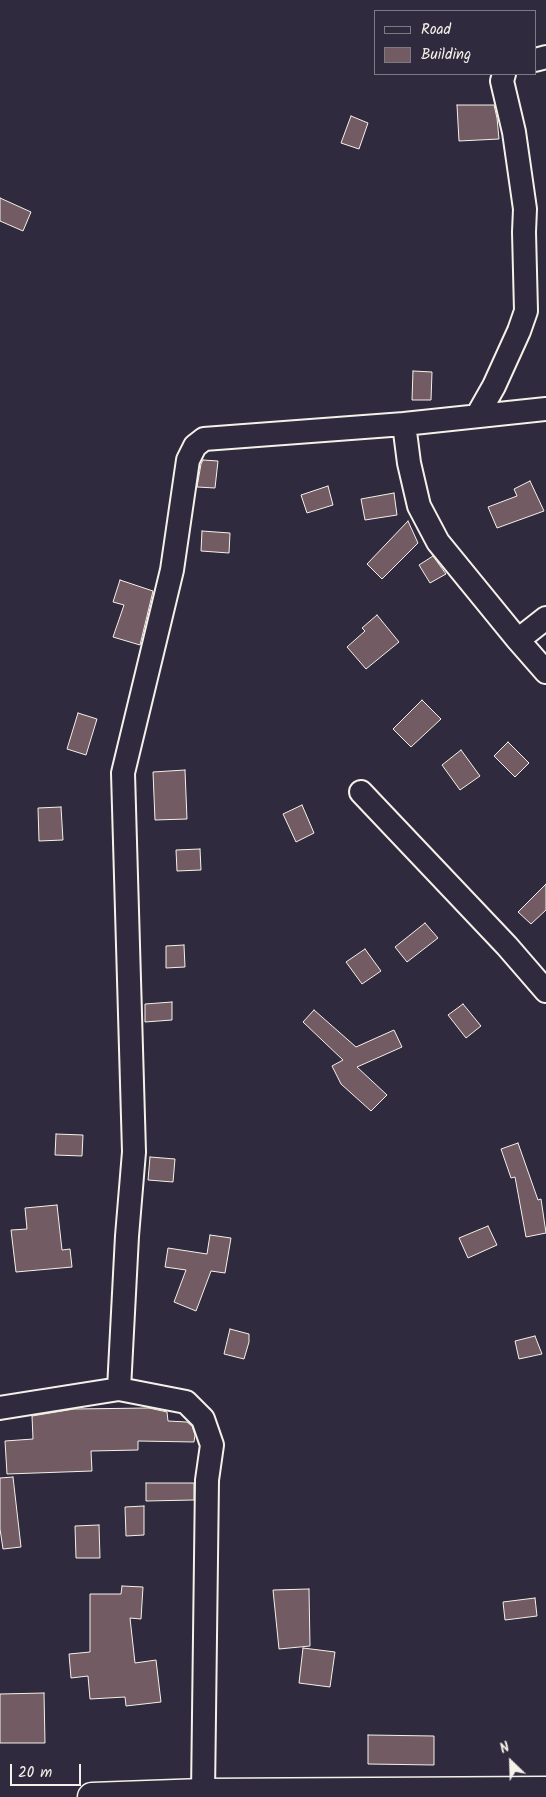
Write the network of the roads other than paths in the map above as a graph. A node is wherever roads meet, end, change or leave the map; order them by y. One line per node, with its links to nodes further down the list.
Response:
1 (504, 75): 3 (street)
2 (546, 409): 3 (street)
3 (477, 416): 4 (street)
4 (404, 424): 6 (street); 10 (street)
5 (546, 618): 6 (street)
6 (518, 640): 7 (street)
7 (546, 672)
8 (361, 792): 9 (street)
9 (546, 991)
10 (119, 1389): 11 (street); 13 (street)
11 (0, 1408)
12 (546, 1791): 13 (street)
13 (203, 1793): 14 (street)
14 (92, 1797)

